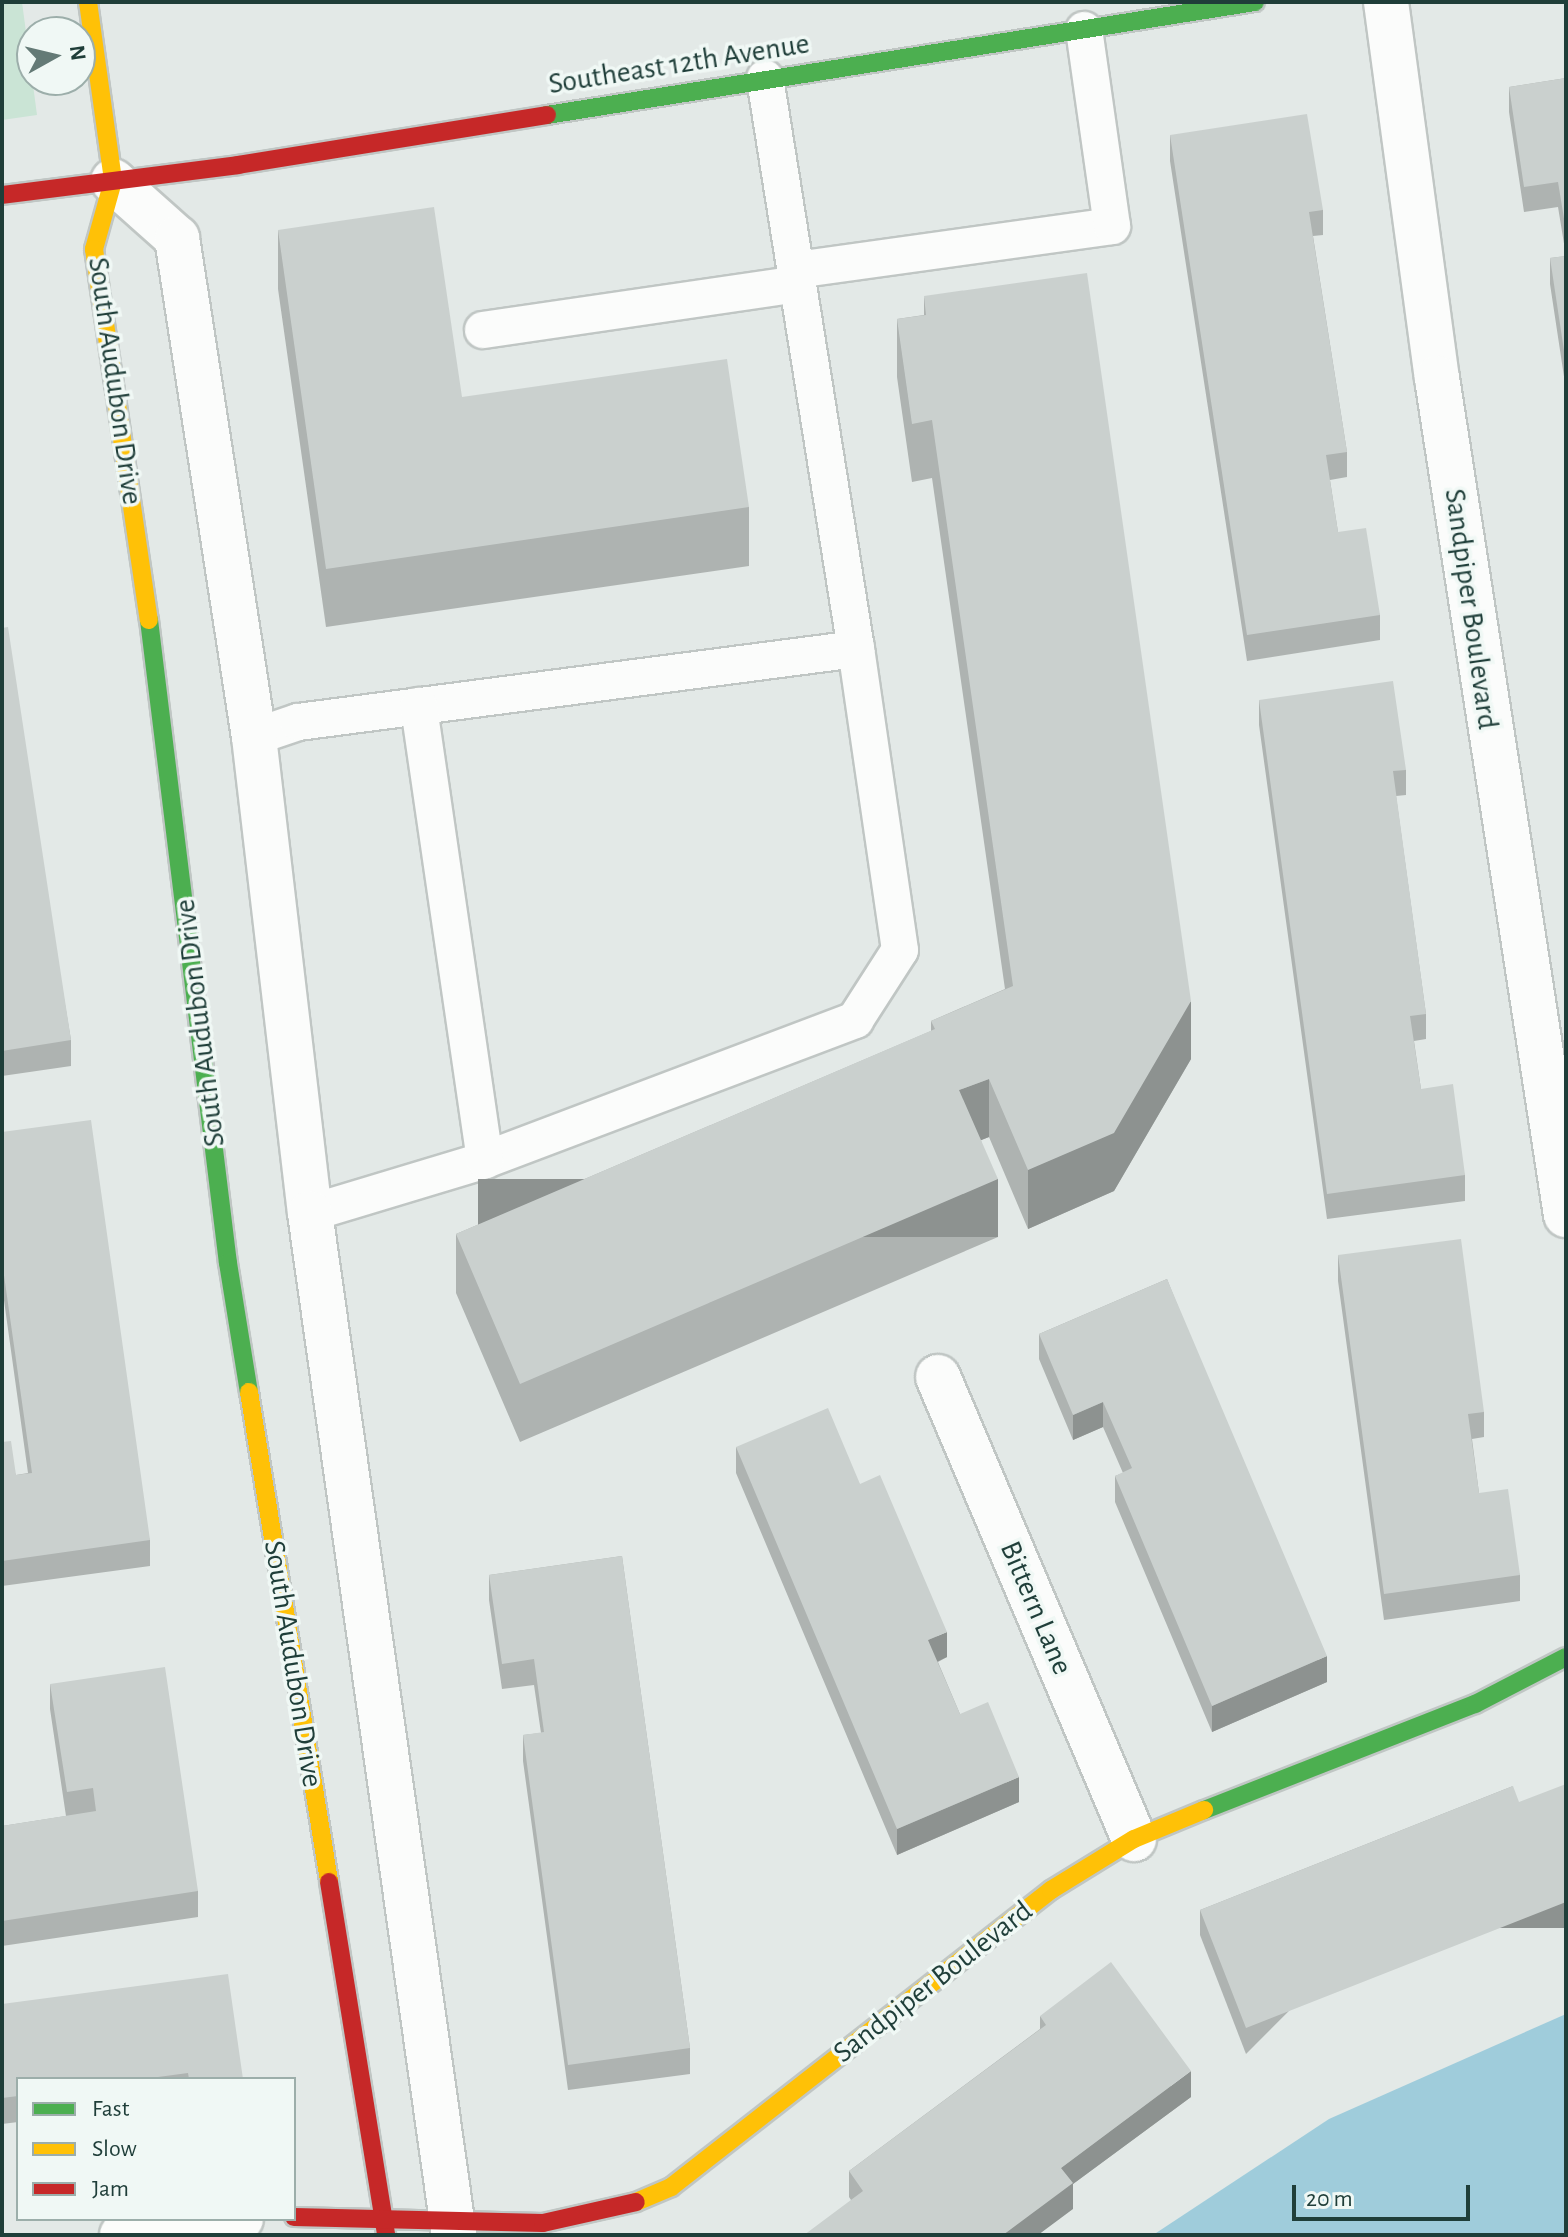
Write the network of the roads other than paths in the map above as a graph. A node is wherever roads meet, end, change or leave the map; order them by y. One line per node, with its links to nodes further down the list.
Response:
1 (88, 2): 6 (street)
2 (1255, 2): 4 (street, Southeast 12th Avenue)
3 (1386, 2): 15 (street, Sandpiper Boulevard)
4 (1084, 30): 5 (street, Southeast 12th Avenue); 8 (lane)
5 (765, 78): 6 (street, Southeast 12th Avenue); 8 (lane)
6 (113, 181): 7 (street, Southeast 12th Avenue); 12 (street); 21 (street, South Audubon Drive)
7 (2, 195)
8 (797, 277): 9 (lane); 10 (lane)
9 (483, 330)
10 (856, 649): 11 (lane); 13 (lane)
11 (419, 706): 12 (lane); 13 (lane)
12 (254, 737): 14 (street)
13 (485, 1160): 14 (lane)
14 (310, 1213): 22 (street)
15 (1566, 1215)
16 (938, 1377): 18 (street, Bittern Lane)
17 (1566, 1657): 18 (street, Sandpiper Boulevard)
18 (1134, 1839): 22 (street, Sandpiper Boulevard)
19 (296, 2217): 21 (street, Sandpiper Boulevard)
20 (226, 2221): 23 (street)
21 (385, 2226): 22 (street, Sandpiper Boulevard)
22 (453, 2227)
23 (122, 2235)

